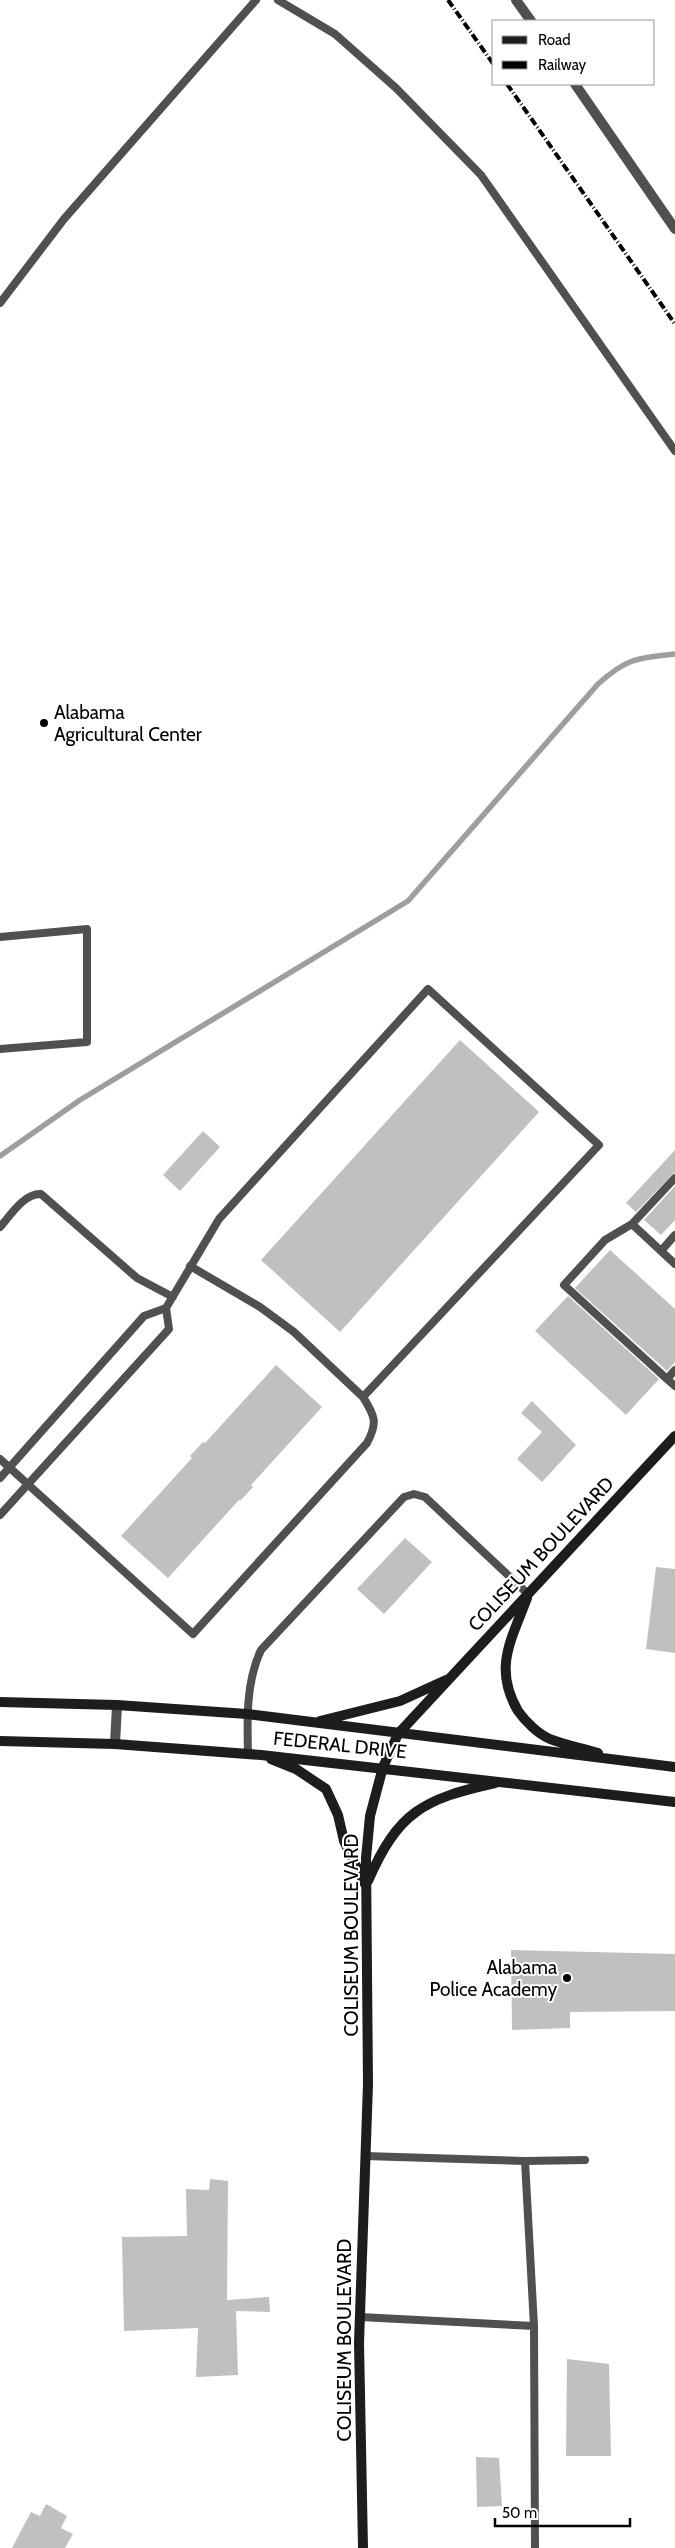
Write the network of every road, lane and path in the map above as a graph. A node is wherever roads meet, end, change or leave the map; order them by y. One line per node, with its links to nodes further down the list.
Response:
1 (256, 0): 7 (lane)
2 (278, 0): 8 (lane)
3 (516, 0): 4 (street)
4 (530, 20)
5 (575, 85): 6 (street)
6 (675, 229)
7 (0, 303)
8 (675, 451)
9 (0, 937): 10 (lane)
10 (0, 1050)
11 (675, 1178): 12 (lane)
12 (632, 1224): 15 (lane); 21 (lane)
13 (0, 1227): 18 (lane)
14 (675, 1235): 15 (lane)
15 (661, 1251): 16 (lane)
16 (675, 1264)
17 (190, 1266): 18 (lane); 23 (lane); 23 (lane)
18 (172, 1297): 19 (lane)
19 (166, 1308): 26 (lane); 28 (lane)
20 (675, 1370): 21 (lane)
21 (668, 1378): 22 (lane)
22 (675, 1386)
23 (363, 1397): 28 (lane)
24 (675, 1436): 30 (main road, COLISEUM BOULEVARD)
25 (0, 1459): 26 (lane)
26 (10, 1468): 27 (lane); 28 (lane)
27 (0, 1478)
28 (28, 1484): 29 (lane)
29 (0, 1515)
30 (528, 1594): 31 (main road, COLISEUM BOULEVARD); 34 (lane); 41 (main road)
31 (451, 1677): 35 (main road); 36 (main road, COLISEUM BOULEVARD)
32 (0, 1702): 33 (main road, FEDERAL DRIVE)
33 (117, 1705): 34 (main road, FEDERAL DRIVE); 38 (street)
34 (247, 1714): 35 (main road, FEDERAL DRIVE); 39 (lane)
35 (314, 1722): 36 (main road, FEDERAL DRIVE)
36 (398, 1734): 41 (main road, FEDERAL DRIVE); 42 (main road, COLISEUM BOULEVARD)
37 (0, 1741): 38 (main road, FEDERAL DRIVE)
38 (115, 1744): 39 (main road, FEDERAL DRIVE)
39 (248, 1754): 40 (main road, FEDERAL DRIVE)
40 (261, 1755): 42 (main road, FEDERAL DRIVE); 46 (main road)
41 (628, 1761): 43 (main road)
42 (383, 1767): 44 (main road, FEDERAL DRIVE); 46 (main road, COLISEUM BOULEVARD)
43 (675, 1767)
44 (504, 1781): 45 (main road, FEDERAL DRIVE); 46 (main road)
45 (675, 1802)
46 (366, 1887): 47 (main road, COLISEUM BOULEVARD)
47 (365, 2156): 49 (lane); 50 (main road, COLISEUM BOULEVARD)
48 (585, 2160): 49 (lane)
49 (525, 2161): 51 (lane)
50 (360, 2318): 51 (lane); 52 (main road, COLISEUM BOULEVARD)
51 (534, 2326): 53 (lane)
52 (363, 2548)
53 (535, 2548)

